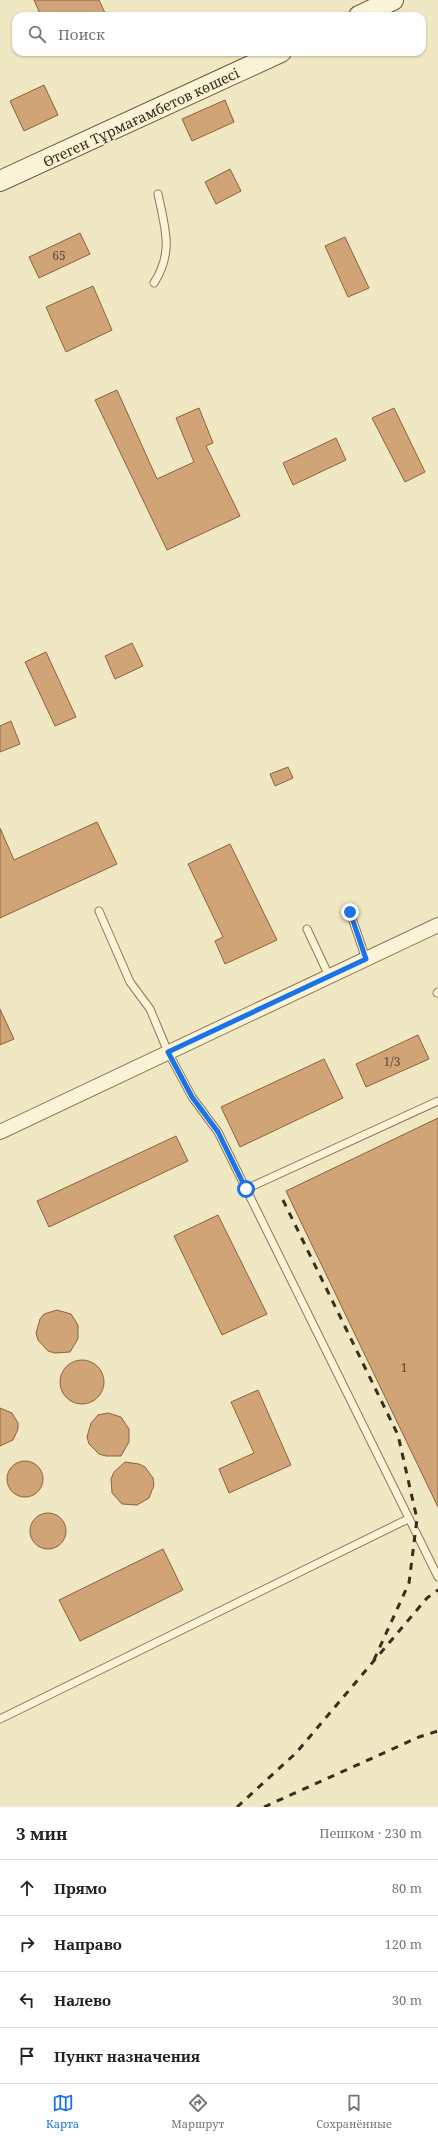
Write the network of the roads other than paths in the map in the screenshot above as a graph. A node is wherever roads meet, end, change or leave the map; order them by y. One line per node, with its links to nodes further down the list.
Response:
1 (393, 0): 2 (street)
2 (367, 12)
3 (272, 56): 4 (street, Өтеген Тұрмағамбетов көшесі)
4 (0, 181)
5 (158, 194): 6 (lane)
6 (154, 283)
7 (99, 911): 13 (lane)
8 (350, 912): 11 (lane)
9 (438, 925): 11 (street)
10 (307, 929): 12 (lane)
11 (366, 959): 12 (street)
12 (329, 976): 13 (street)
13 (168, 1052): 15 (street); 16 (lane)
14 (438, 1100): 16 (lane)
15 (0, 1132)
16 (246, 1189): 17 (lane)
17 (408, 1518): 18 (lane); 19 (lane)
18 (438, 1577)
19 (0, 1719)

